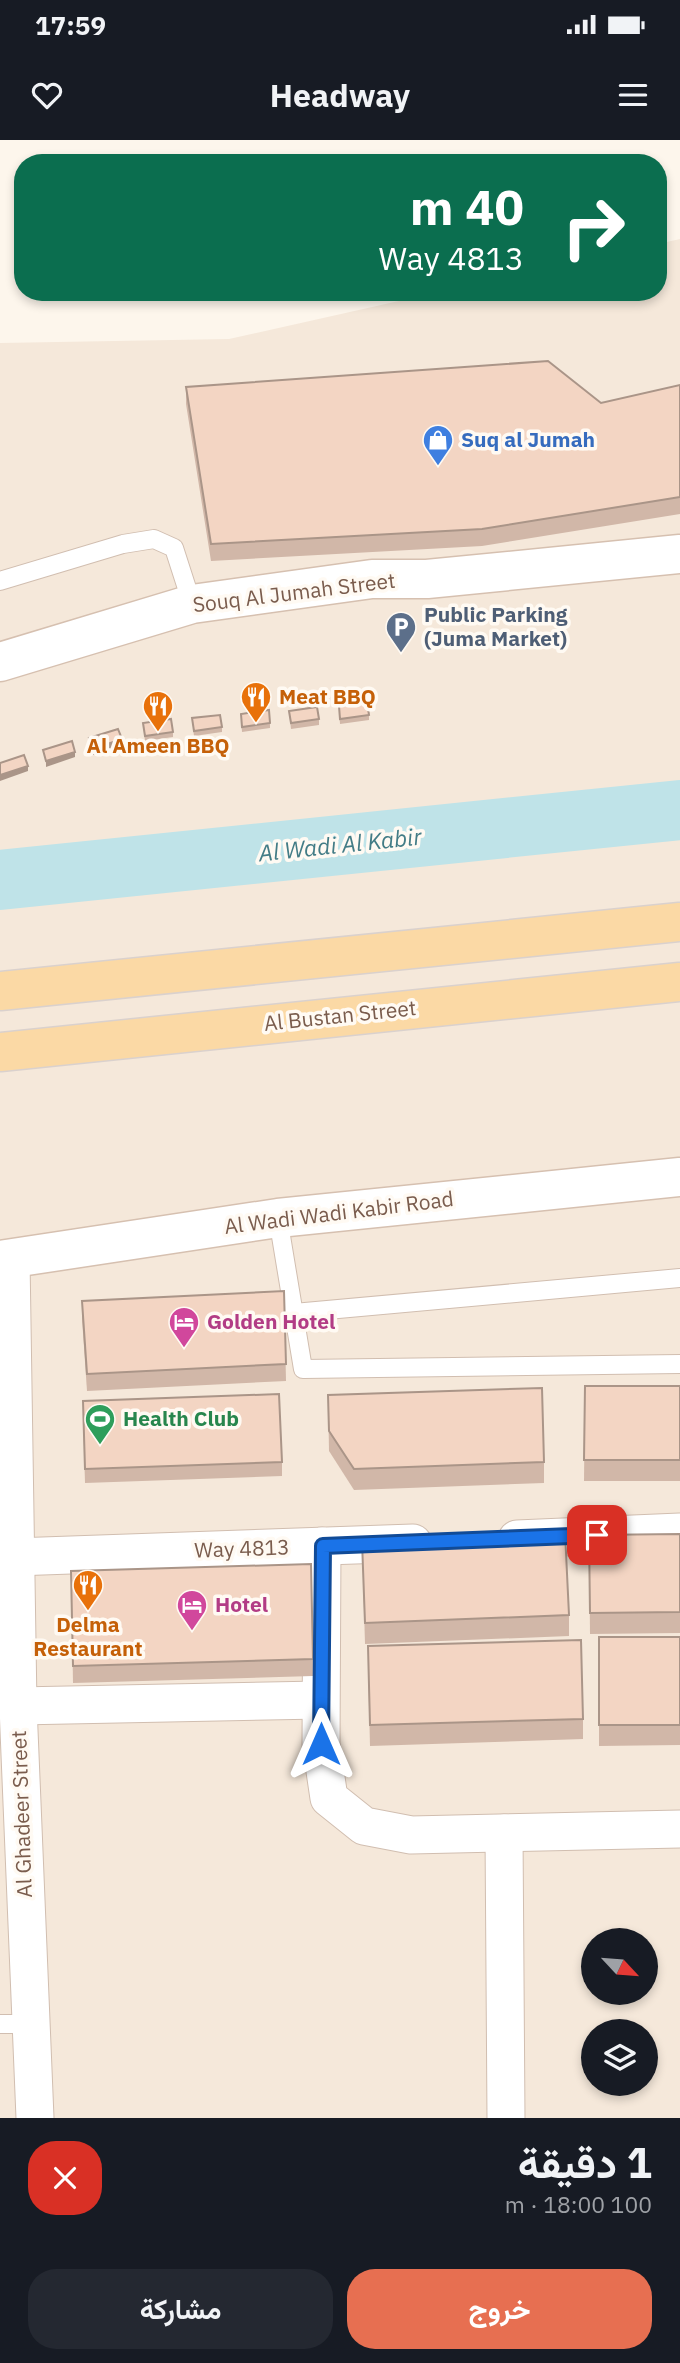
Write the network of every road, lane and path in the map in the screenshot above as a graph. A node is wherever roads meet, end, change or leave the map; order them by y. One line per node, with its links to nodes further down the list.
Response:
1 (680, 554): 3 (street, Souq Al Jumah Street)
2 (0, 580): 3 (lane)
3 (192, 604): 4 (street, Souq Al Jumah Street)
4 (0, 662)
5 (680, 922): 7 (main road)
6 (680, 982): 8 (main road, Al Bustan Street)
7 (0, 991)
8 (0, 1052)
9 (680, 1177): 10 (street, Al Wadi Wadi Kabir Road)
10 (278, 1218): 11 (street, Al Wadi Wadi Kabir Road); 13 (lane)
11 (6, 1259): 19 (street, Al Ghadeer Street)
12 (680, 1278): 13 (lane)
13 (294, 1313): 14 (lane)
14 (680, 1364)
15 (680, 1532): 16 (street)
16 (488, 1540)
17 (446, 1541): 18 (street, Way 4813)
18 (323, 1546): 19 (street, Way 4813); 20 (street)
19 (14, 1556): 21 (street, Al Ghadeer Street)
20 (320, 1700): 21 (street); 23 (street)
21 (18, 1706): 24 (street, Al Ghadeer Street)
22 (680, 1829): 23 (street)
23 (504, 1833): 26 (street)
24 (16, 2024): 25 (street, Al Ghadeer Street)
25 (35, 2118)
26 (506, 2118)

